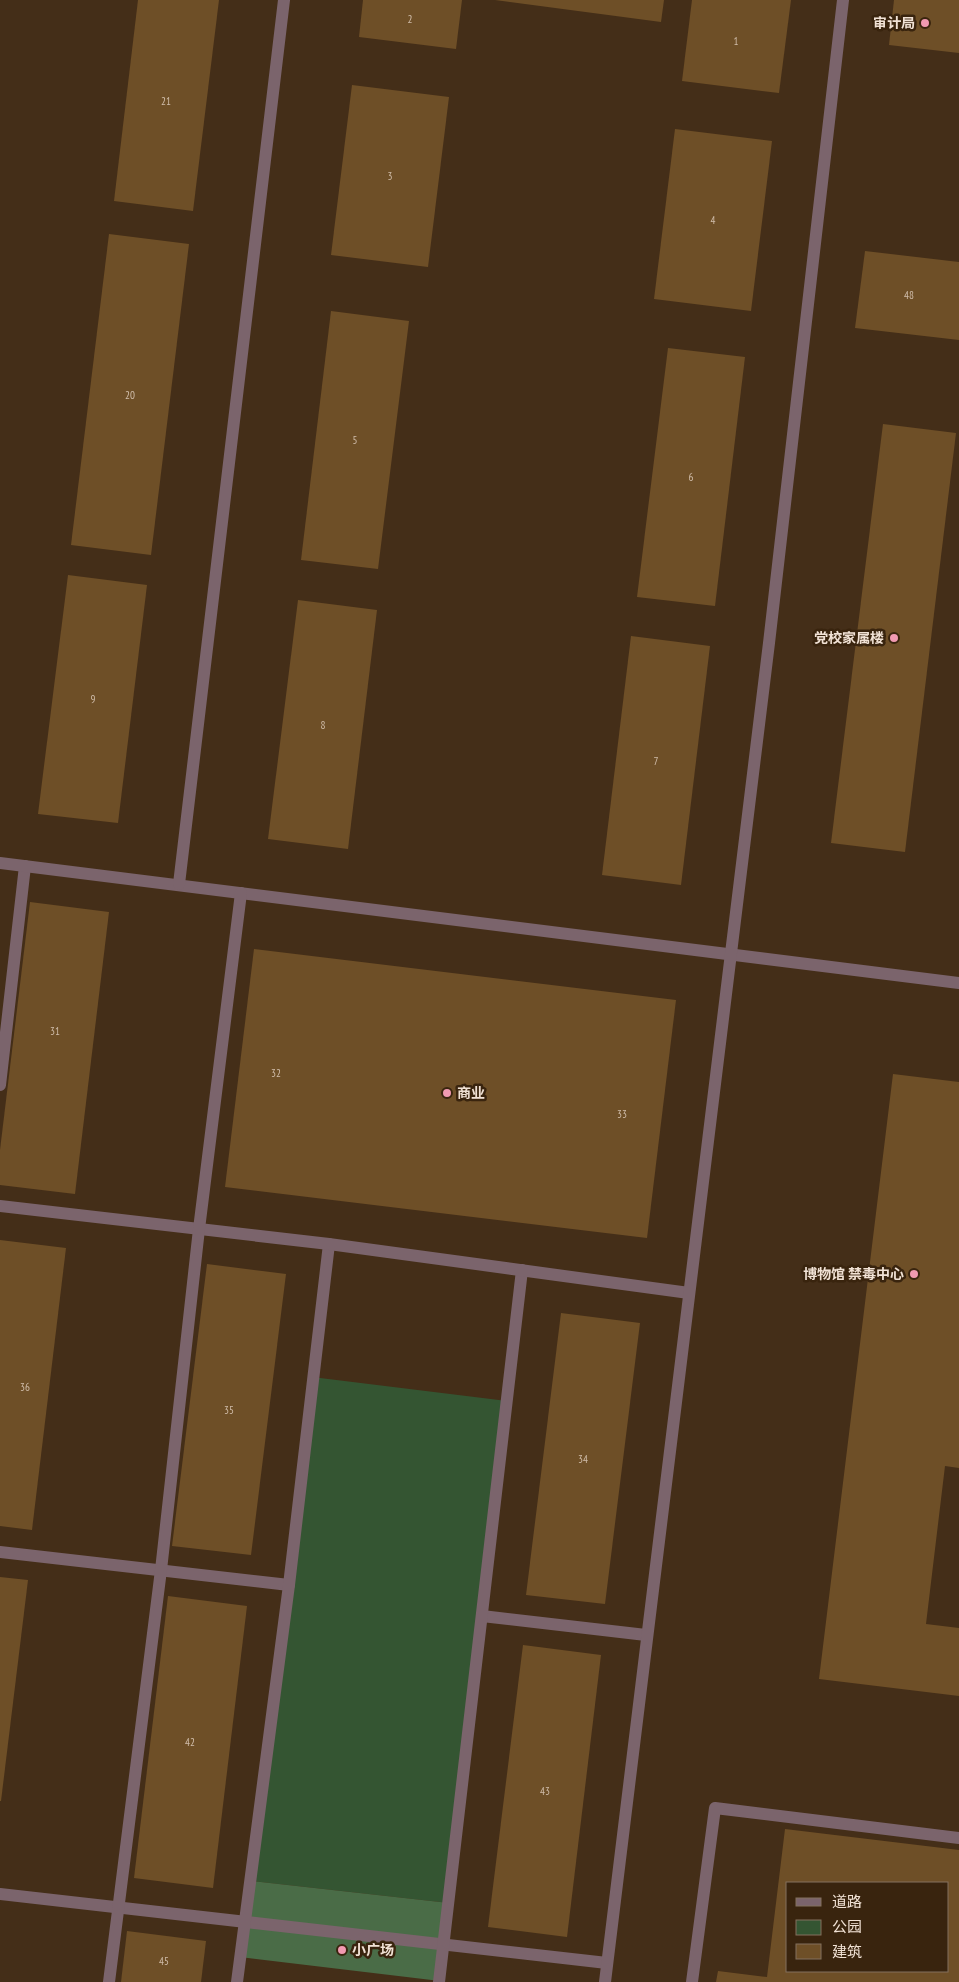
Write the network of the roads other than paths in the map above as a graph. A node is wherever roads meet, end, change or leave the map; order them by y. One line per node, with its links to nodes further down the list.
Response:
1 (284, 0): 5 (street)
2 (844, 0): 7 (street)
3 (0, 862): 4 (street)
4 (26, 866): 5 (street); 9 (street)
5 (179, 884): 6 (street)
6 (241, 892): 7 (street); 11 (street)
7 (731, 956): 8 (street); 14 (street)
8 (959, 983)
9 (0, 1085)
10 (0, 1206): 11 (street)
11 (199, 1228): 12 (street); 16 (street)
12 (329, 1244): 13 (street); 17 (street)
13 (522, 1270): 14 (street); 18 (street)
14 (689, 1293): 19 (street)
15 (0, 1552): 16 (street)
16 (162, 1570): 17 (street); 22 (street)
17 (289, 1585): 23 (street)
18 (482, 1616): 19 (street); 24 (street)
19 (646, 1635): 25 (street)
20 (959, 1838): 30 (street)
21 (0, 1894): 22 (street)
22 (118, 1907): 23 (street); 26 (street)
23 (246, 1922): 24 (street); 27 (street)
24 (444, 1943): 25 (street); 28 (street)
25 (607, 1963): 29 (street)
26 (109, 1982)
27 (237, 1982)
28 (440, 1982)
29 (605, 1982)
30 (692, 1982)

